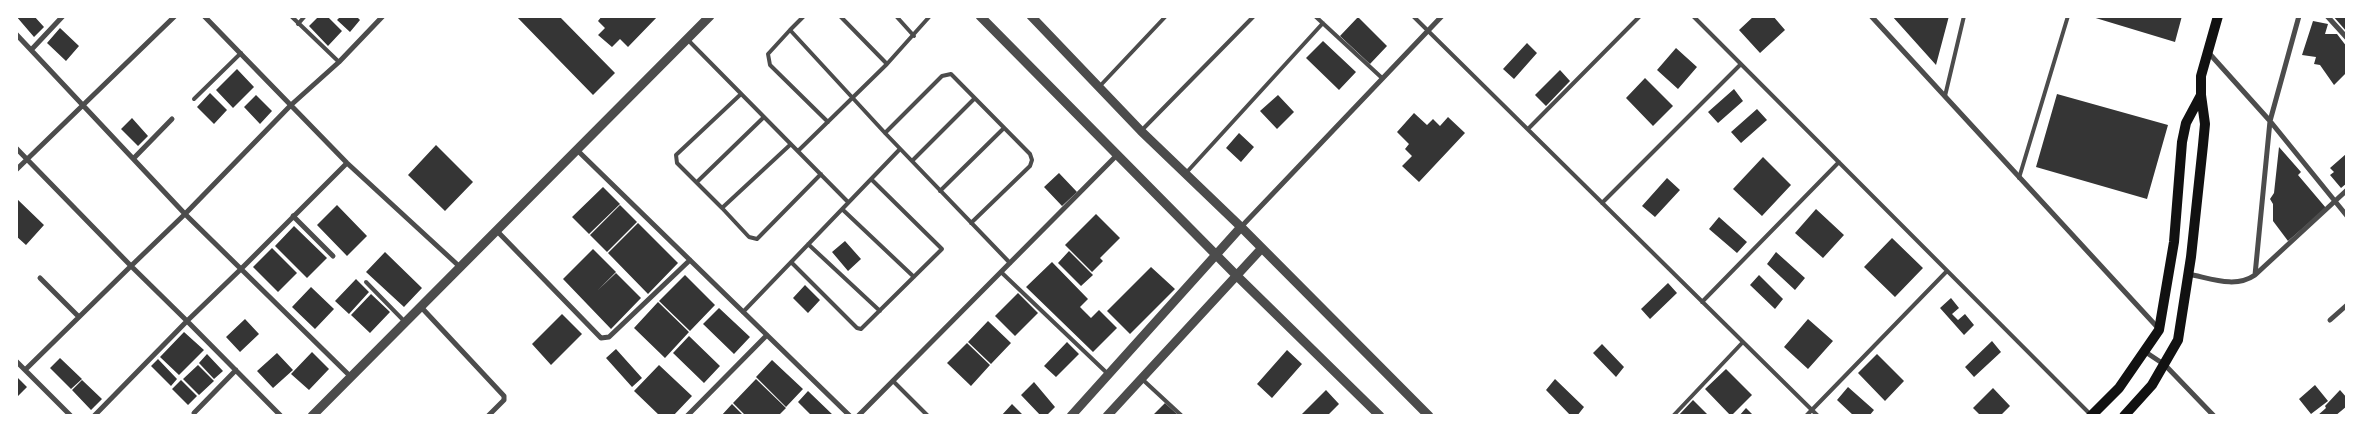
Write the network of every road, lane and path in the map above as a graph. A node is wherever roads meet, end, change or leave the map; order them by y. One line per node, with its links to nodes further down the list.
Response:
1 (63, 16): 35 (street)
2 (175, 16): 49 (street)
3 (204, 16): 37 (street)
4 (291, 16): 28 (lane)
5 (306, 16): 28 (lane)
6 (382, 16): 38 (street)
7 (710, 16): 34 (street)
8 (804, 16): 29 (lane)
9 (840, 16): 39 (lane)
10 (896, 16): 32 (lane)
11 (930, 16): 32 (lane)
12 (980, 16): 64 (street)
13 (1031, 16): 42 (street)
14 (1254, 16): 57 (lane)
15 (1315, 16): 27 (lane)
16 (1413, 16): 30 (lane)
17 (1442, 16): 30 (street)
18 (1640, 16): 56 (lane)
19 (1694, 16): 40 (lane)
20 (1871, 16): 45 (street)
21 (1964, 16): 45 (lane)
22 (2068, 16): 73 (lane)
23 (2218, 16): 36 (main road)
24 (2299, 16): 53 (street)
25 (2327, 16): 33 (street)
26 (1165, 17): 42 (lane)
27 (1323, 23): 41 (lane); 72 (lane)
28 (298, 24): 38 (lane)
29 (790, 30): 46 (lane); 54 (lane)
30 (1428, 31): 41 (street); 56 (lane)
31 (16, 34): 35 (street)
32 (914, 36): 39 (lane)
33 (2347, 38)
34 (687, 39): 43 (lane); 62 (street)
35 (32, 49): 49 (street)
36 (2208, 52): 44 (main road); 53 (street)
37 (241, 53): 47 (lane); 50 (street)
38 (339, 62): 50 (street)
39 (887, 64): 46 (lane)
40 (1741, 64): 68 (lane); 80 (lane)
41 (1382, 78): 87 (street)
42 (1099, 88): 57 (street)
43 (741, 94): 51 (lane); 75 (lane)
44 (2201, 95): 101 (main road); 116 (main road)
45 (1945, 96): 73 (street)
46 (853, 98): 54 (lane); 58 (lane)
47 (194, 99)
48 (974, 99): 55 (lane); 58 (lane); 67 (lane)
49 (84, 104): 65 (street); 66 (street)
50 (291, 105): 69 (street); 83 (street)
51 (764, 117): 59 (lane); 75 (lane)
52 (172, 119): 65 (street)
53 (2270, 120): 79 (street); 103 (street)
54 (828, 122): 63 (lane)
55 (1004, 128): 76 (lane); 86 (lane)
56 (1528, 129): 80 (lane)
57 (1140, 131): 72 (street)
58 (885, 133): 61 (lane)
59 (791, 144): 63 (lane); 81 (lane)
60 (16, 148): 66 (street)
61 (900, 149): 67 (lane); 74 (lane)
62 (577, 150): 88 (street); 93 (street)
63 (798, 151): 71 (lane)
64 (1118, 154): 91 (street); 95 (street)
65 (134, 158): 83 (street)
66 (26, 160): 70 (street); 96 (street)
67 (912, 161): 76 (lane)
68 (1839, 162): 99 (lane); 107 (lane)
69 (347, 163): 84 (street); 97 (street)
70 (16, 170)
71 (821, 174): 78 (lane); 81 (lane)
72 (1185, 174): 87 (street)
73 (2020, 178): 116 (street)
74 (871, 179): 78 (lane); 104 (lane)
75 (698, 181): 81 (lane)
76 (940, 190): 86 (lane)
77 (2347, 190): 79 (street)
78 (848, 202): 82 (lane)
79 (2334, 202): 85 (street); 103 (street)
80 (1602, 203): 107 (lane)
81 (722, 208)
82 (842, 209): 89 (lane); 104 (lane)
83 (185, 214): 96 (street); 98 (street)
84 (293, 216): 92 (street); 98 (street)
85 (2347, 216)
86 (971, 223): 95 (lane)
87 (1241, 227): 90 (street); 91 (street)
88 (497, 231): 93 (street); 97 (street)
89 (808, 244): 94 (lane); 110 (lane)
90 (1262, 248): 102 (street); 143 (street)
91 (1216, 255): 102 (street); 124 (street)
92 (333, 256)
93 (690, 260): 111 (street)
94 (791, 262): 110 (lane); 111 (lane)
95 (1010, 263): 100 (street)
96 (131, 266): 112 (street); 114 (street)
97 (460, 267): 109 (street)
98 (241, 269): 114 (street); 125 (street)
99 (1948, 271): 128 (lane); 147 (lane)
100 (1001, 272): 124 (lane); 127 (street)
101 (2188, 274): 103 (street); 121 (main road)
102 (1236, 275): 126 (street); 142 (street)
103 (2255, 275)
104 (914, 277): 110 (lane)
105 (40, 278): 112 (street)
106 (366, 282): 115 (lane)
107 (1702, 302): 118 (lane)
108 (2347, 305): 113 (street)
109 (421, 307): 115 (street); 134 (street)
110 (880, 311)
111 (743, 312): 117 (street)
112 (79, 317): 122 (street)
113 (2330, 320)
114 (187, 321): 123 (street); 131 (street)
115 (406, 322): 125 (street)
116 (2159, 330): 119 (main road)
117 (767, 335): 135 (street); 136 (street)
118 (1743, 342): 128 (lane); 144 (lane)
119 (2144, 352): 121 (street); 147 (main road)
120 (16, 361): 122 (street)
121 (2165, 365): 148 (main road); 149 (street)
122 (25, 370): 130 (street)
123 (236, 370): 129 (street); 132 (street)
124 (1108, 374): 139 (street)
125 (352, 376): 133 (street)
126 (1142, 379): 140 (street); 141 (lane)
127 (893, 382): 137 (street); 138 (lane)
128 (1812, 409): 145 (lane); 146 (lane)
129 (194, 413)
130 (71, 416)
131 (94, 416)
132 (280, 416)
133 (312, 416)
134 (488, 416)
135 (687, 416)
136 (850, 416)
137 (858, 416)
138 (928, 416)
139 (1071, 416)
140 (1107, 416)
141 (1182, 416)
142 (1380, 416)
143 (1429, 416)
144 (1673, 416)
145 (1806, 416)
146 (1818, 416)
147 (2092, 416)
148 (2124, 416)
149 (2214, 416)

